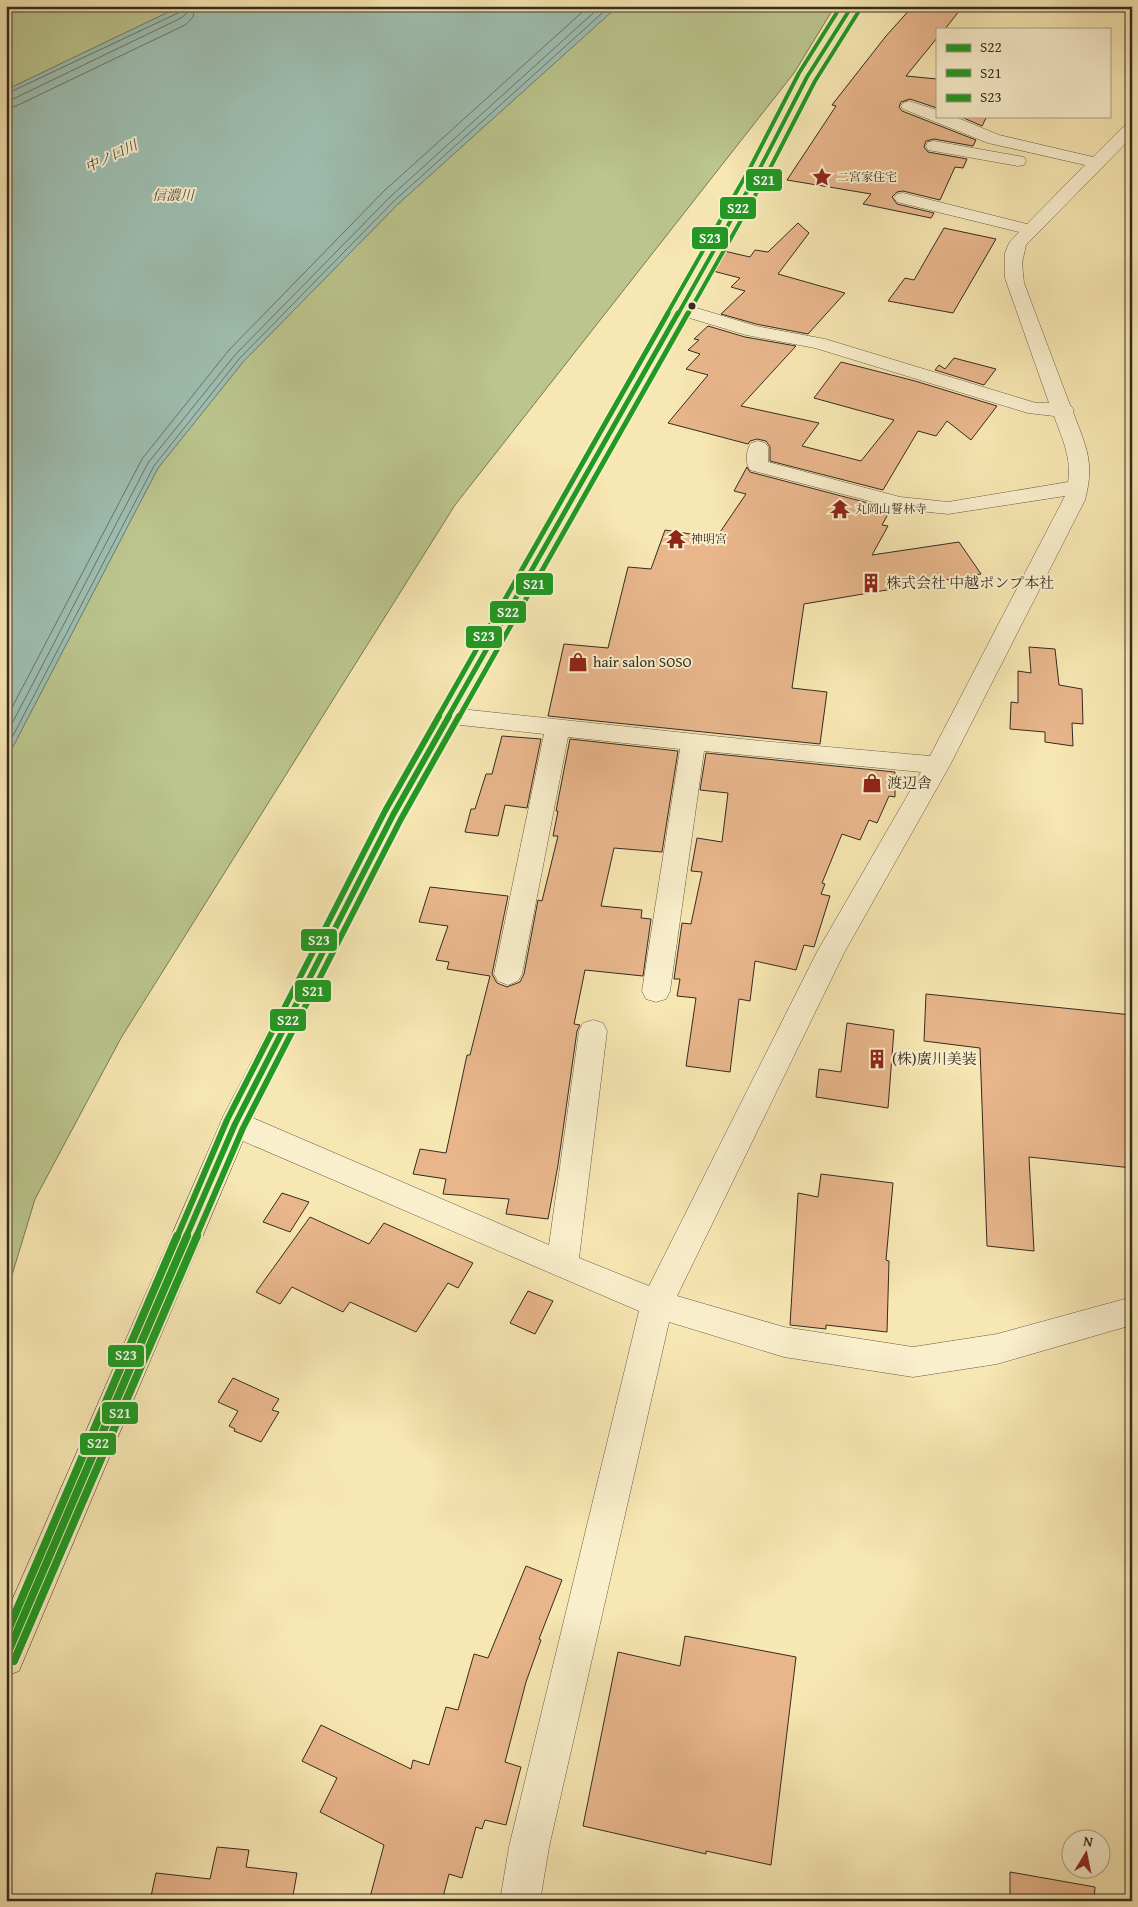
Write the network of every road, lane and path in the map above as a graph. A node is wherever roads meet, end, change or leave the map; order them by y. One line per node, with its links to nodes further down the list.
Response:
1 (852, 6): 10 (main road)
2 (909, 106): 3 (street)
3 (936, 116)
4 (942, 118): 7 (street)
5 (1132, 127): 7 (street)
6 (934, 146): 7 (street)
7 (1091, 168): 9 (street)
8 (903, 198): 9 (street)
9 (1031, 230): 11 (street)
10 (680, 309): 11 (street); 14 (main road)
11 (1064, 410): 13 (street)
12 (758, 447): 13 (street)
13 (1078, 487): 17 (street)
14 (451, 716): 15 (street); 21 (main road)
15 (558, 727): 16 (street); 18 (street)
16 (694, 742): 17 (street); 19 (street)
17 (938, 766): 23 (street)
18 (508, 974)
19 (656, 991)
20 (592, 1030): 22 (street)
21 (235, 1124): 22 (street); 25 (main road)
22 (562, 1265): 23 (street)
23 (657, 1304): 24 (street); 26 (street)
24 (1132, 1311)
25 (6, 1658)
26 (520, 1901)

